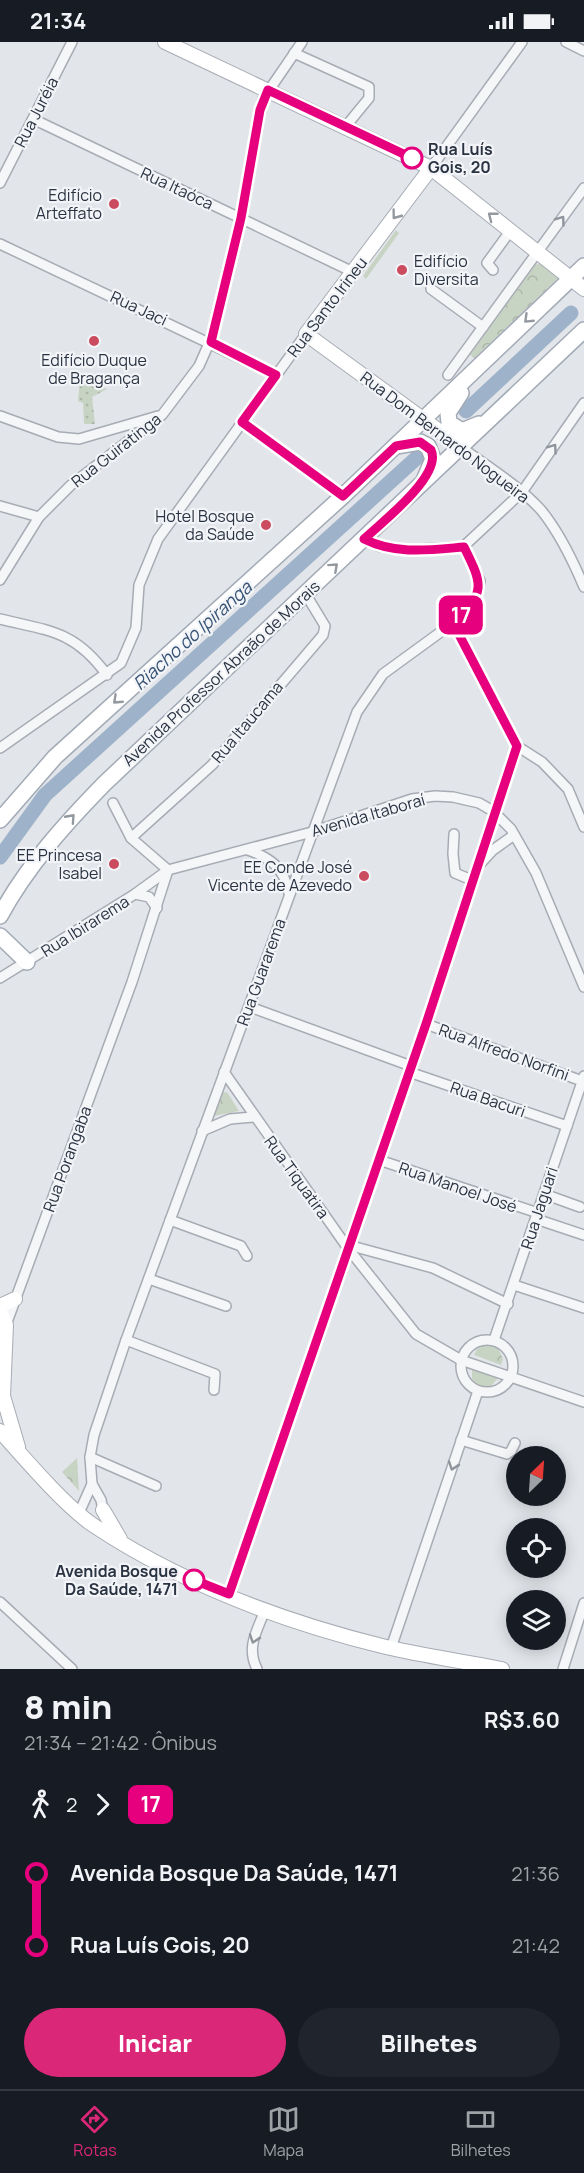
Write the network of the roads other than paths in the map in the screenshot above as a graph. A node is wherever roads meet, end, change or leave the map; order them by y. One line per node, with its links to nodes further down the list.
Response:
1 (72, 42): 9 (street, Rua Juréia)
2 (165, 42): 8 (street)
3 (303, 42): 7 (street, Rua Guiratinga)
4 (522, 42): 11 (street, Rua Santo Irineu)
5 (566, 42): 6 (street)
6 (584, 51)
7 (294, 53): 8 (street, Rua Guiratinga); 10 (street)
8 (268, 90): 10 (street); 14 (street, Rua Guiratinga)
9 (33, 119): 12 (street, Rua Juréia); 14 (street, Rua Itaóca)
10 (346, 126): 11 (street)
11 (431, 168): 15 (street, one-way to 11); 20 (street, Rua Santo Irineu, one-way to 20)
12 (0, 183)
13 (584, 188): 17 (street, one-way to 13)
14 (241, 218): 20 (street, Rua Itaóca); 27 (street, Rua Guiratinga)
15 (511, 230): 17 (street); 19 (street)
16 (0, 244): 27 (street, Rua Jaci)
17 (538, 252): 21 (street); 24 (street)
18 (584, 266): 21 (main road)
19 (493, 270)
20 (353, 272): 26 (street, Rua Santo Irineu)
21 (571, 279): 22 (street); 30 (main road, one-way to 30)
22 (584, 289)
23 (431, 290): 24 (street)
24 (483, 327): 29 (street)
25 (584, 330): 36 (main road, Avenida Professor Abraão de Morais)
26 (306, 334): 28 (street, Rua Santo Irineu); 34 (street, Rua Dom Bernardo Nogueira)
27 (211, 342): 28 (street, Rua Jaci); 32 (street, Rua Guiratinga)
28 (276, 375): 35 (street, Rua Santo Irineu)
29 (448, 375)
30 (462, 383): 34 (main road); 36 (main road)
31 (584, 403): 40 (street, one-way to 31)
32 (162, 415): 33 (street); 43 (street, Rua Guiratinga)
33 (0, 416)
34 (424, 420): 37 (street, Rua Dom Bernardo Nogueira); 38 (main road)
35 (242, 422): 41 (street); 52 (street, Rua Santo Irineu)
36 (485, 424): 37 (main road, Avenida Professor Abraão de Morais)
37 (458, 445): 39 (main road, Avenida Professor Abraão de Morais); 40 (street, Rua Dom Bernardo Nogueira)
38 (396, 446): 39 (main road); 41 (main road)
39 (423, 484): 44 (main road, Avenida Professor Abraão de Morais)
40 (522, 492): 45 (street); 46 (street, Rua Dom Bernardo Nogueira)
41 (343, 496): 57 (main road, one-way to 57)
42 (0, 506): 43 (street)
43 (39, 518): 47 (street, Rua Guiratinga)
44 (364, 539): 45 (street); 49 (main road, Avenida Professor Abraão de Morais, one-way to 44)
45 (464, 547): 51 (street, Rua Guararema)
46 (579, 564): 48 (street, Rua Dom Bernardo Nogueira)
47 (0, 579)
48 (584, 587)
49 (304, 593): 62 (street, Rua Itaucama); 70 (main road, Avenida Professor Abraão de Morais, one-way to 49)
50 (0, 619): 52 (street)
51 (453, 623): 53 (street); 59 (street, Rua Guararema)
52 (107, 675): 54 (street, Rua Santo Irineu)
53 (517, 746): 56 (street); 58 (street)
54 (0, 748)
55 (113, 803): 62 (street)
56 (493, 811): 59 (street, Avenida Itaboraí); 61 (street, Avenida Itaboraí); 64 (street)
57 (0, 820)
58 (584, 827)
59 (312, 832): 63 (street, Avenida Itaboraí); 68 (street, Rua Guararema)
60 (454, 834): 66 (street)
61 (514, 835): 64 (street); 74 (street, Avenida Itaboraí)
62 (131, 838): 65 (street)
63 (248, 849): 65 (street, Avenida Itaboraí); 68 (street)
64 (479, 864): 66 (street)
65 (168, 870): 67 (street, Rua Ibirarema); 69 (street, Rua Porangaba)
66 (474, 881): 76 (street)
67 (135, 894): 69 (street); 72 (street, Rua Ibirarema)
68 (289, 896): 75 (street, Rua Guararema)
69 (157, 909): 93 (street, Rua Porangaba)
70 (0, 916)
71 (0, 936): 72 (main road)
72 (27, 962): 73 (street, Rua Ibirarema)
73 (1, 980)
74 (584, 987)
75 (249, 1007): 77 (street, Rua Bacuri); 78 (street, Rua Guararema)
76 (426, 1024): 77 (street); 79 (street, Rua Alfredo Norfini)
77 (410, 1069): 81 (street, Rua Bacuri); 83 (street)
78 (224, 1072): 80 (street, Rua Tiquatira); 82 (street, Rua Guararema)
79 (583, 1078): 81 (street, Rua Jaguari)
80 (253, 1117): 82 (street); 89 (street, Rua Tiquatira)
81 (567, 1126): 84 (street, Rua Jaguari)
82 (202, 1131): 87 (street, Rua Guararema)
83 (379, 1160): 86 (street, Rua Manoel José); 89 (street)
84 (544, 1194): 85 (street); 86 (street, Rua Jaguari)
85 (580, 1207)
86 (537, 1216): 88 (street, Rua Manoel José); 92 (street, Rua Jaguari)
87 (170, 1220): 90 (street); 91 (street, Rua Guararema)
88 (584, 1235)
89 (348, 1246): 94 (street); 101 (street, Rua Tiquatira); 118 (street)
90 (248, 1256)
91 (149, 1279): 96 (street); 99 (street, Rua Guararema)
92 (514, 1285): 94 (street, Rua Jaguari); 97 (street)
93 (15, 1299): 95 (street); 98 (street, Rua Porangaba)
94 (508, 1304): 100 (street, Rua Jaguari)
95 (0, 1306)
96 (226, 1306)
97 (584, 1308)
98 (3, 1319): 105 (street, Rua Porangaba)
99 (126, 1340): 103 (street); 111 (street, Rua Guararema)
100 (494, 1340): 101 (street); 102 (street)
101 (461, 1360): 102 (street, Rua Tiquatira); 104 (street)
102 (511, 1377): 104 (street); 106 (street, Rua Tiquatira)
103 (214, 1390)
104 (478, 1390): 108 (street)
105 (2, 1397): 110 (street, Rua Porangaba)
106 (584, 1402)
107 (0, 1431): 110 (street)
108 (461, 1440): 109 (street); 122 (street, one-way to 122)
109 (515, 1443)
110 (19, 1452): 115 (street)
111 (90, 1457): 112 (street, Rua Guararema); 113 (street)
112 (92, 1484): 114 (street, Rua Guararema); 115 (street, Rua Guararema)
113 (156, 1486)
114 (103, 1510): 116 (street, Rua Guararema); 117 (street)
115 (79, 1513): 116 (street)
116 (104, 1531): 117 (street)
117 (123, 1543): 118 (street)
118 (229, 1594): 121 (street)
119 (0, 1602): 123 (street)
120 (584, 1603): 126 (street)
121 (265, 1610): 122 (street); 124 (street, one-way to 124)
122 (392, 1645): 125 (street)
123 (72, 1669)
124 (257, 1669)
125 (502, 1669)
126 (563, 1669)

